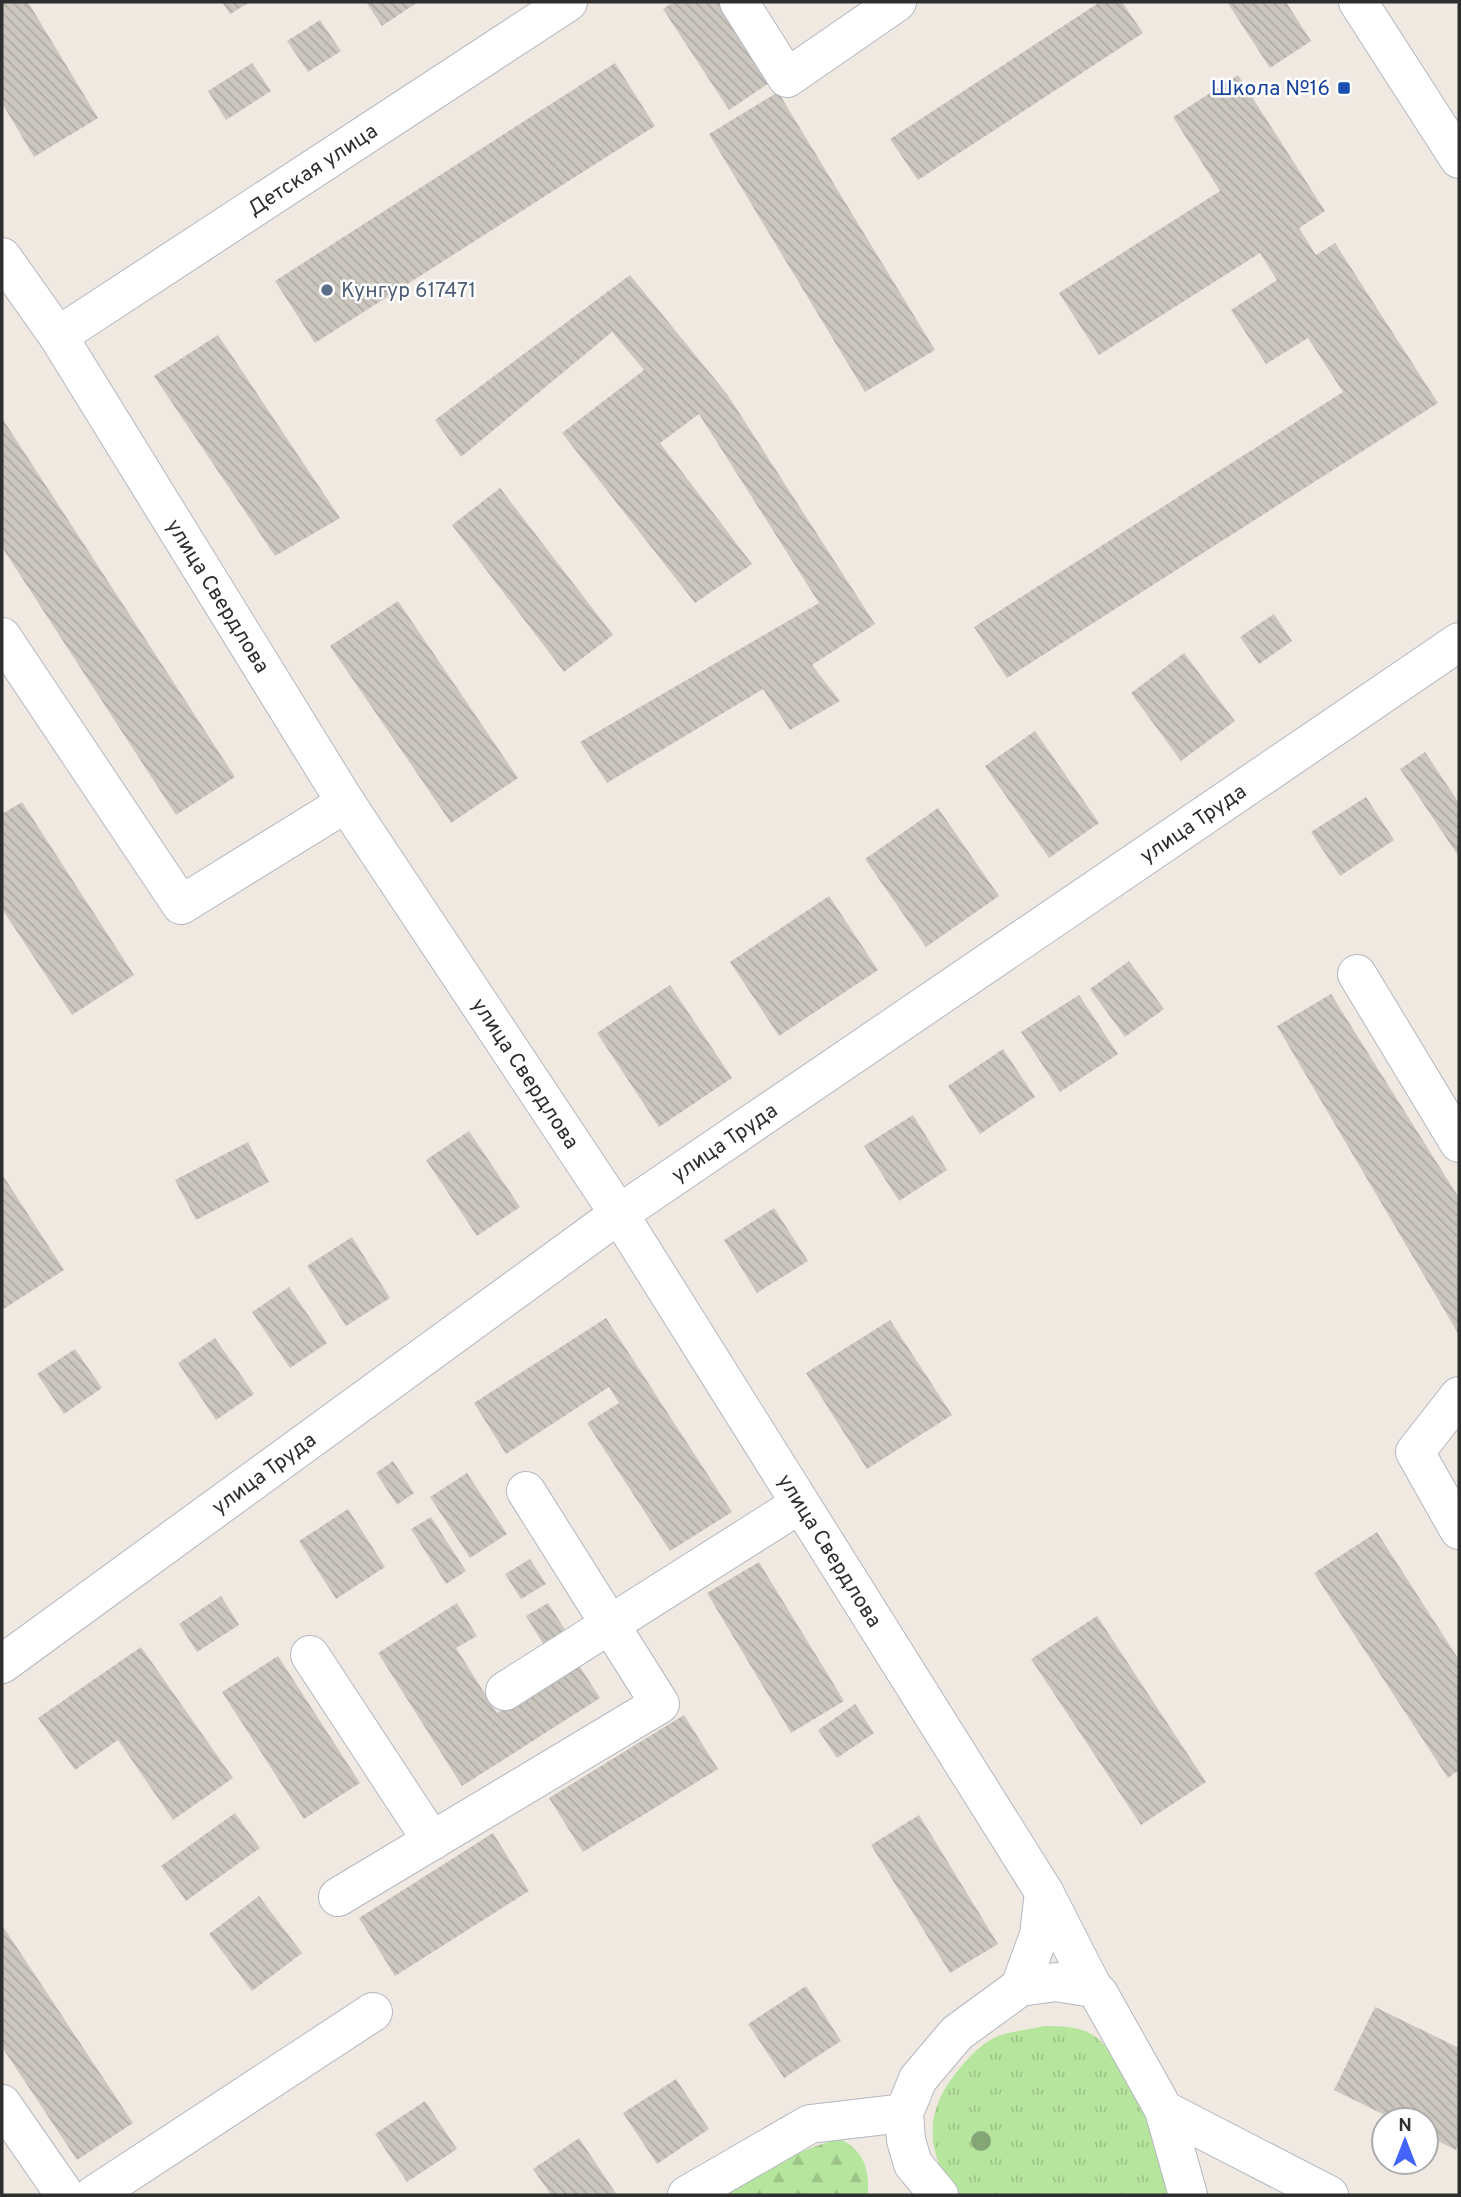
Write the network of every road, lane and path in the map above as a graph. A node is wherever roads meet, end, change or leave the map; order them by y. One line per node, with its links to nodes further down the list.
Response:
1 (568, 2): 7 (street, Детская улица)
2 (739, 2): 3 (street)
3 (897, 2)
4 (1358, 2): 5 (street)
5 (1459, 159)
6 (2, 257): 7 (street, улица Свердлова)
7 (58, 336): 10 (street, улица Свердлова)
8 (2, 637): 10 (street)
9 (1459, 642): 13 (street, улица Труда)
10 (346, 803): 13 (street, улица Свердлова)
11 (1357, 974): 12 (street)
12 (1459, 1143)
13 (619, 1214): 16 (street, улица Свердлова); 20 (street, улица Труда)
14 (1459, 1396): 17 (street)
15 (526, 1491): 18 (street)
16 (800, 1504): 18 (street); 23 (street, улица Свердлова)
17 (1459, 1530)
18 (612, 1624): 21 (street); 22 (street)
19 (310, 1655): 22 (street)
20 (2, 1664)
21 (505, 1691)
22 (432, 1841): 24 (street)
23 (1044, 1892): 25 (street); 26 (street, улица Свердлова)
24 (338, 1897)
25 (1020, 1987): 26 (street); 30 (street)
26 (1093, 1988): 29 (street, улица Свердлова)
27 (373, 2012): 32 (street)
28 (2, 2104): 31 (street)
29 (1164, 2110): 35 (street, улица Свердлова); 36 (street)
30 (904, 2113): 33 (street); 34 (street)
31 (65, 2195)
32 (94, 2195)
33 (687, 2195)
34 (939, 2195)
35 (1188, 2195)
36 (1329, 2195)

